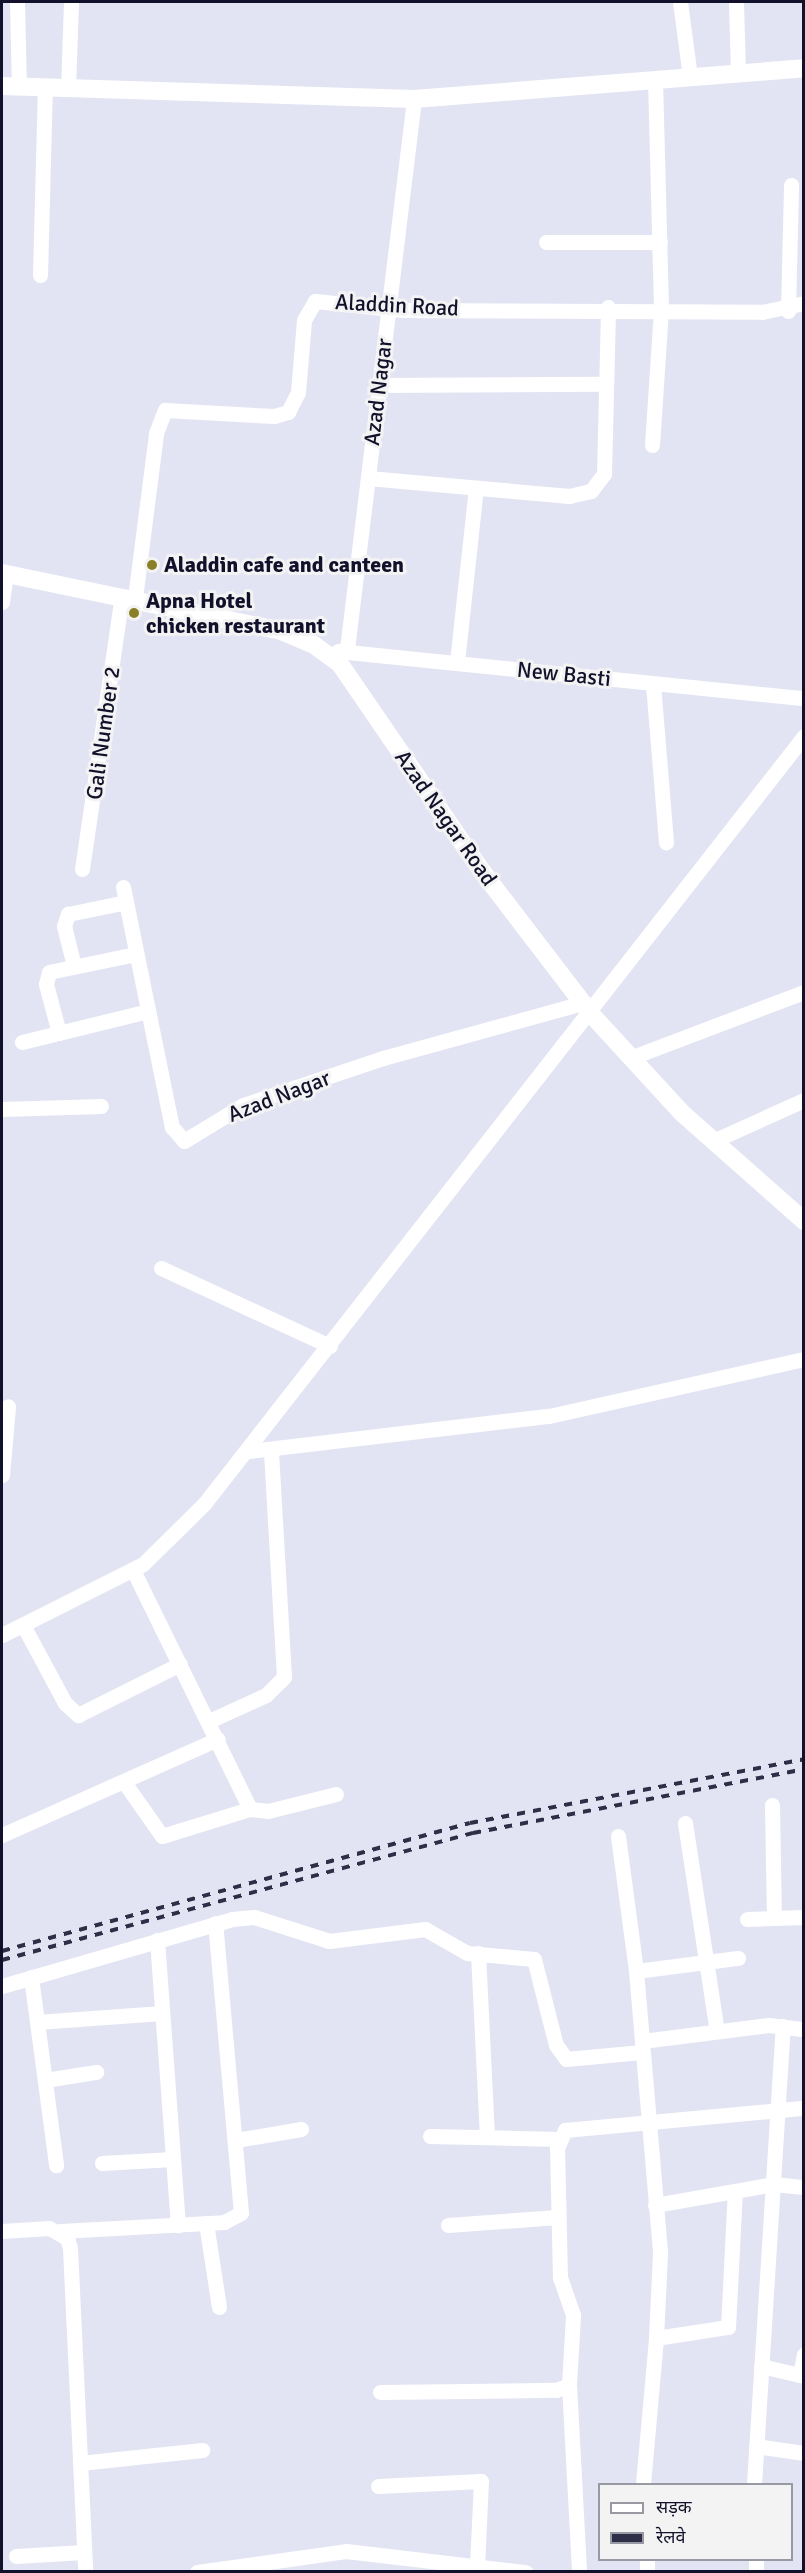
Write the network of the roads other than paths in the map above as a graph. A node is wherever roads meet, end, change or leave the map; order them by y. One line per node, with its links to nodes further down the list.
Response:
1 (17, 2): 9 (street)
2 (71, 2): 11 (street)
3 (680, 2): 7 (street)
4 (736, 2): 6 (street)
5 (804, 68): 6 (street)
6 (738, 73): 7 (street)
7 (690, 77): 8 (street)
8 (656, 80): 12 (street); 15 (street)
9 (10, 87): 10 (street)
10 (45, 88): 11 (street); 16 (street)
11 (68, 89): 12 (street)
12 (414, 99): 19 (street, Azad Nagar)
13 (791, 184): 21 (street)
14 (546, 242): 15 (street)
15 (660, 242): 20 (street)
16 (40, 275)
17 (804, 303): 21 (street, Aladdin Road)
18 (608, 307): 19 (street, Aladdin Road); 20 (street, Aladdin Road); 22 (street)
19 (388, 308): 23 (street, Azad Nagar); 28 (street, Aladdin Road)
20 (661, 308): 21 (street, Aladdin Road); 24 (street)
21 (788, 310)
22 (606, 384): 23 (street); 26 (street)
23 (379, 385): 25 (street, Azad Nagar)
24 (652, 445)
25 (368, 478): 26 (street); 30 (street, Azad Nagar)
26 (476, 488): 32 (street)
27 (4, 573): 28 (street, Azad Nagar Road); 29 (street)
28 (129, 597): 31 (street, Azad Nagar Road); 37 (street, Gali Number 2)
29 (2, 602)
30 (347, 649): 31 (street, New Basti); 32 (street, New Basti)
31 (325, 653): 43 (street, Azad Nagar Road)
32 (457, 662): 33 (street, New Basti)
33 (652, 684): 34 (street, New Basti); 36 (street)
34 (804, 698)
35 (804, 736): 43 (street)
36 (666, 842)
37 (82, 869)
38 (123, 886): 39 (street, Azad Nagar)
39 (126, 902): 40 (street, Azad Nagar); 41 (street)
40 (136, 954): 41 (street); 44 (street, Azad Nagar)
41 (74, 966): 45 (street)
42 (804, 992): 47 (street)
43 (587, 1008): 44 (street, Azad Nagar); 47 (street, Azad Nagar Road); 54 (street)
44 (148, 1011): 45 (street)
45 (58, 1033): 46 (street)
46 (22, 1042)
47 (630, 1059): 51 (street, Azad Nagar Road)
48 (804, 1100): 51 (street)
49 (101, 1106): 50 (street)
50 (2, 1109)
51 (713, 1141): 52 (street, Azad Nagar Road)
52 (804, 1221)
53 (161, 1268): 54 (street)
54 (330, 1346): 58 (street)
55 (804, 1359): 57 (street)
56 (8, 1406): 59 (street)
57 (271, 1449): 58 (street); 64 (street)
58 (249, 1451): 60 (street)
59 (2, 1475)
60 (133, 1570): 61 (street); 63 (street)
61 (23, 1625): 62 (street); 63 (street)
62 (2, 1635)
63 (180, 1664): 64 (street)
64 (209, 1721): 65 (street)
65 (218, 1739): 66 (street); 69 (street)
66 (124, 1782): 69 (street); 71 (street)
67 (336, 1794): 69 (street)
68 (772, 1805): 74 (street)
69 (250, 1809)
70 (686, 1823): 80 (street)
71 (2, 1835)
72 (618, 1836): 81 (street)
73 (804, 1917): 74 (street)
74 (774, 1918): 75 (street)
75 (747, 1919)
76 (215, 1923): 77 (street); 78 (street); 98 (street)
77 (157, 1940): 82 (street); 84 (street)
78 (478, 1953): 89 (street); 97 (street)
79 (738, 1958): 80 (street)
80 (706, 1962): 81 (street); 88 (street)
81 (636, 1971): 89 (street)
82 (31, 1977): 83 (street); 85 (street)
83 (2, 1986)
84 (162, 2013): 85 (street); 100 (street)
85 (37, 2022): 91 (street)
86 (783, 2026): 87 (street); 88 (street); 93 (street)
87 (804, 2029)
88 (717, 2031): 89 (street)
89 (642, 2047): 94 (street)
90 (96, 2072): 91 (street)
91 (45, 2080): 102 (street)
92 (804, 2108): 93 (street)
93 (780, 2109): 94 (street); 103 (street)
94 (648, 2122): 99 (street); 106 (street)
95 (301, 2129): 98 (street)
96 (430, 2136): 97 (street)
97 (487, 2137): 99 (street)
98 (236, 2139): 108 (street)
99 (559, 2139): 107 (street)
100 (173, 2158): 101 (street); 109 (street)
101 (102, 2163)
102 (56, 2166)
103 (774, 2184): 104 (street); 105 (street); 116 (street)
104 (804, 2187)
105 (735, 2191): 106 (street); 114 (street)
106 (655, 2205): 114 (street)
107 (558, 2217): 110 (street); 118 (street)
108 (207, 2223): 109 (street); 113 (street)
109 (178, 2225): 112 (street)
110 (448, 2225)
111 (2, 2231): 112 (street)
112 (60, 2231): 123 (street)
113 (219, 2307)
114 (656, 2338): 124 (street)
115 (804, 2354): 117 (street)
116 (761, 2366): 117 (street); 120 (street)
117 (802, 2376)
118 (569, 2385): 119 (street); 134 (street)
119 (380, 2392)
120 (756, 2446): 122 (street); 125 (street)
121 (202, 2450): 123 (street)
122 (804, 2453)
123 (80, 2463): 127 (street)
124 (644, 2483)
125 (754, 2483)
126 (378, 2486): 129 (street)
127 (84, 2552): 128 (street); 131 (street)
128 (16, 2556)
129 (477, 2565): 130 (street); 133 (street)
130 (245, 2567): 132 (street)
131 (86, 2571)
132 (197, 2571)
133 (526, 2571)
134 (579, 2571)

